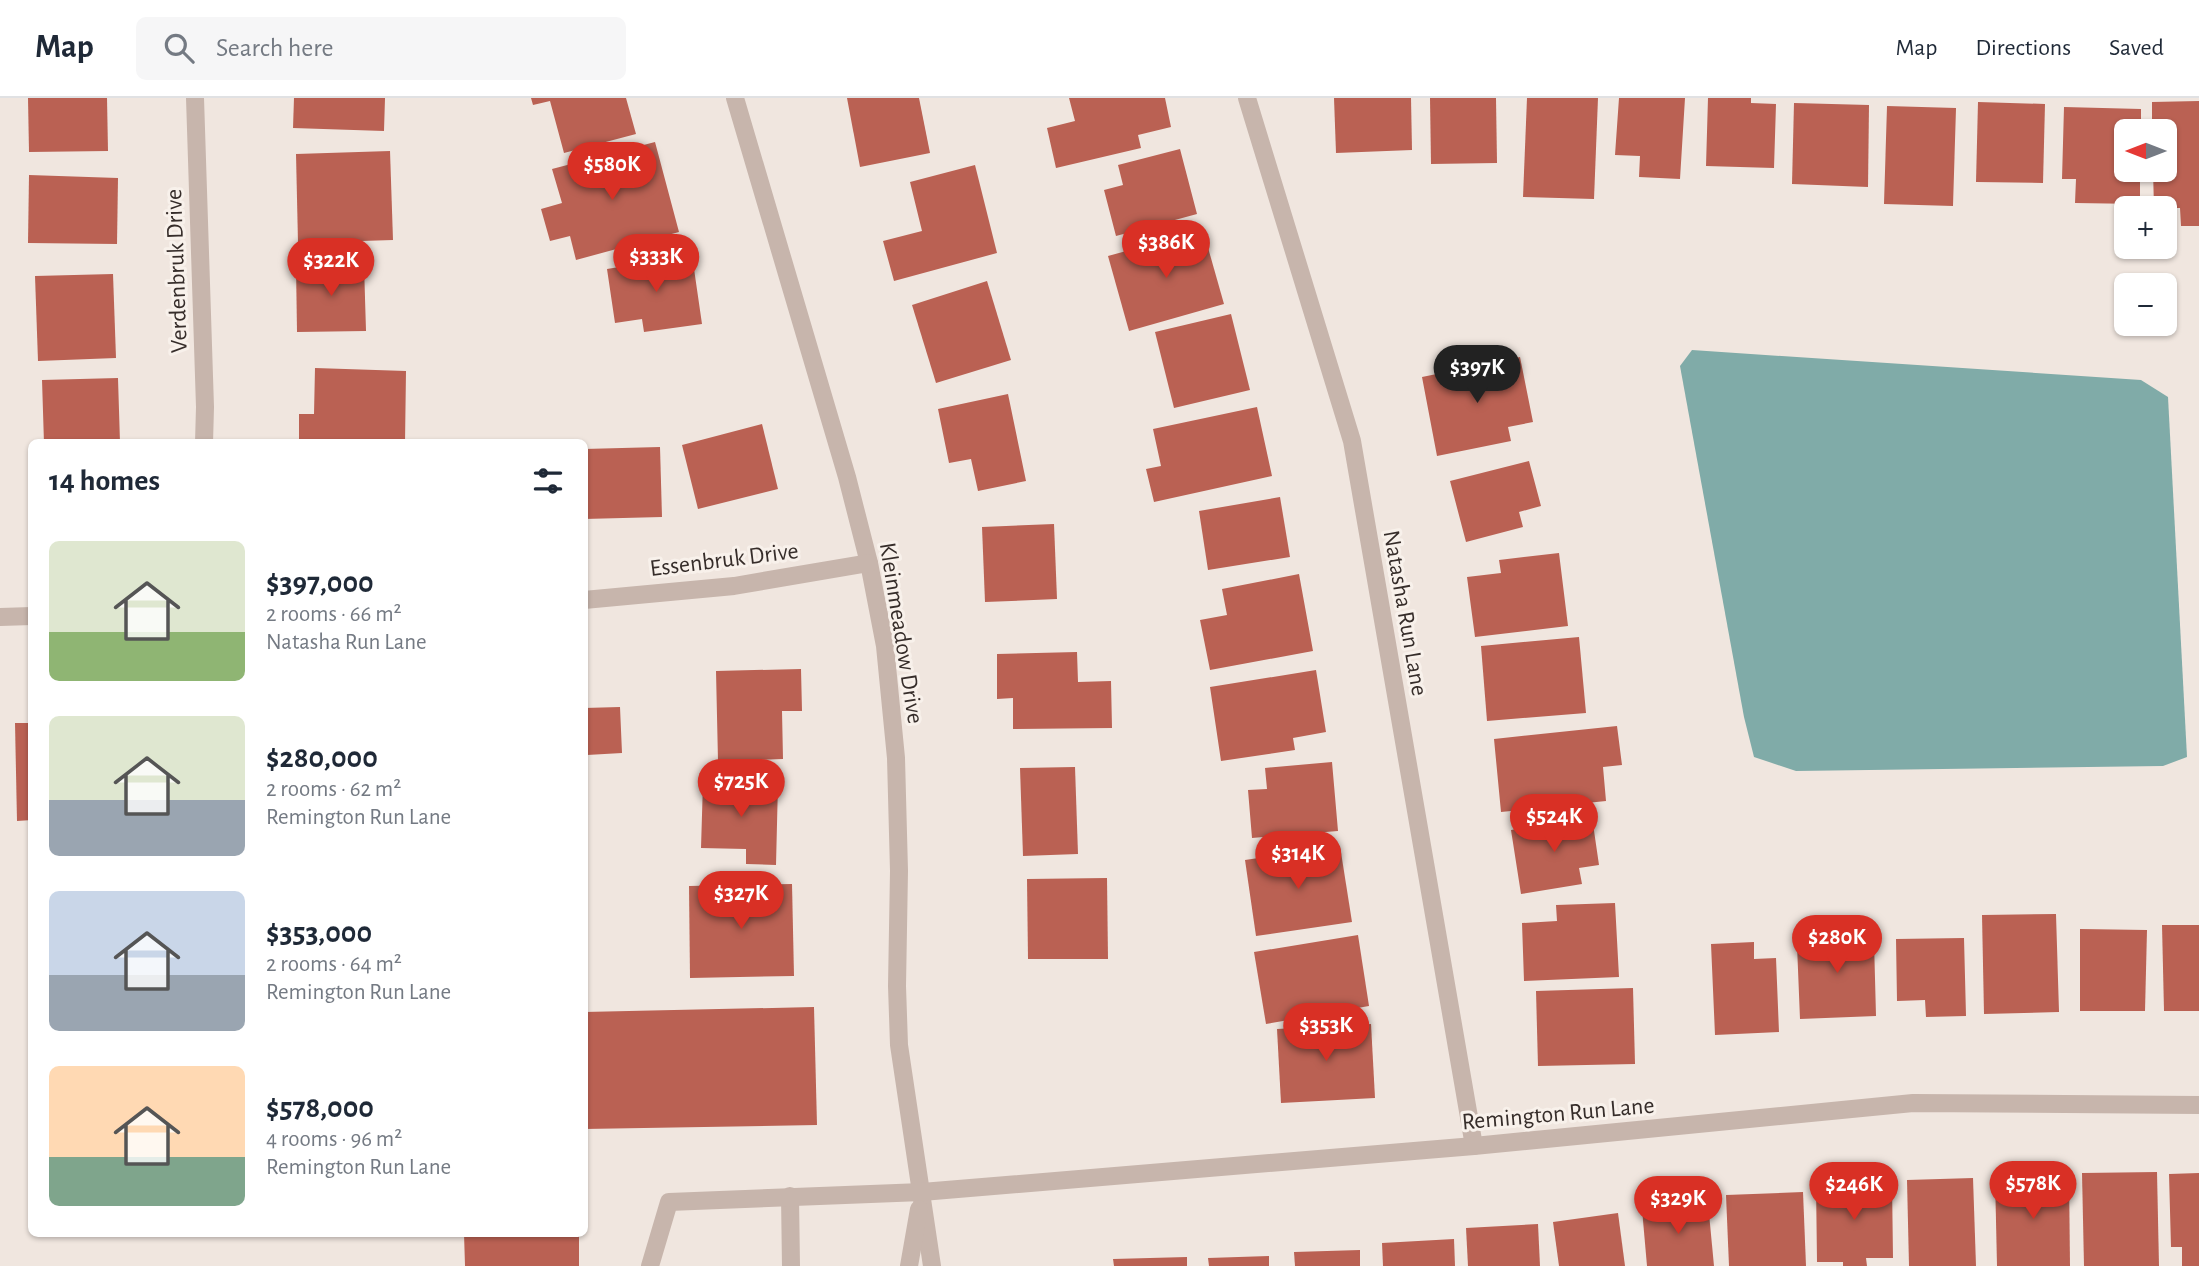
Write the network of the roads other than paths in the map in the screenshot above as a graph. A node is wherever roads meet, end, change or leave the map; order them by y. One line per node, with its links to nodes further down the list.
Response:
1 (195, 98): 4 (street, Verdenbruk Drive)
2 (735, 98): 5 (street, Kleinmeadow Drive)
3 (1247, 98): 10 (street, Natasha Run Lane)
4 (204, 439)
5 (869, 563): 6 (street, Essenbruk Drive); 11 (street, Kleinmeadow Drive)
6 (588, 600)
7 (28, 616): 8 (street)
8 (0, 617)
9 (2199, 1105): 10 (street, Remington Run Lane)
10 (1474, 1146): 11 (street, Remington Run Lane)
11 (922, 1192): 12 (street, Remington Run Lane); 15 (street, Kleinmeadow Drive); 16 (street, Kleinmeadow Drive)
12 (790, 1196): 13 (street, Remington Run Lane); 14 (street)
13 (650, 1266)
14 (791, 1266)
15 (909, 1266)
16 (932, 1266)

